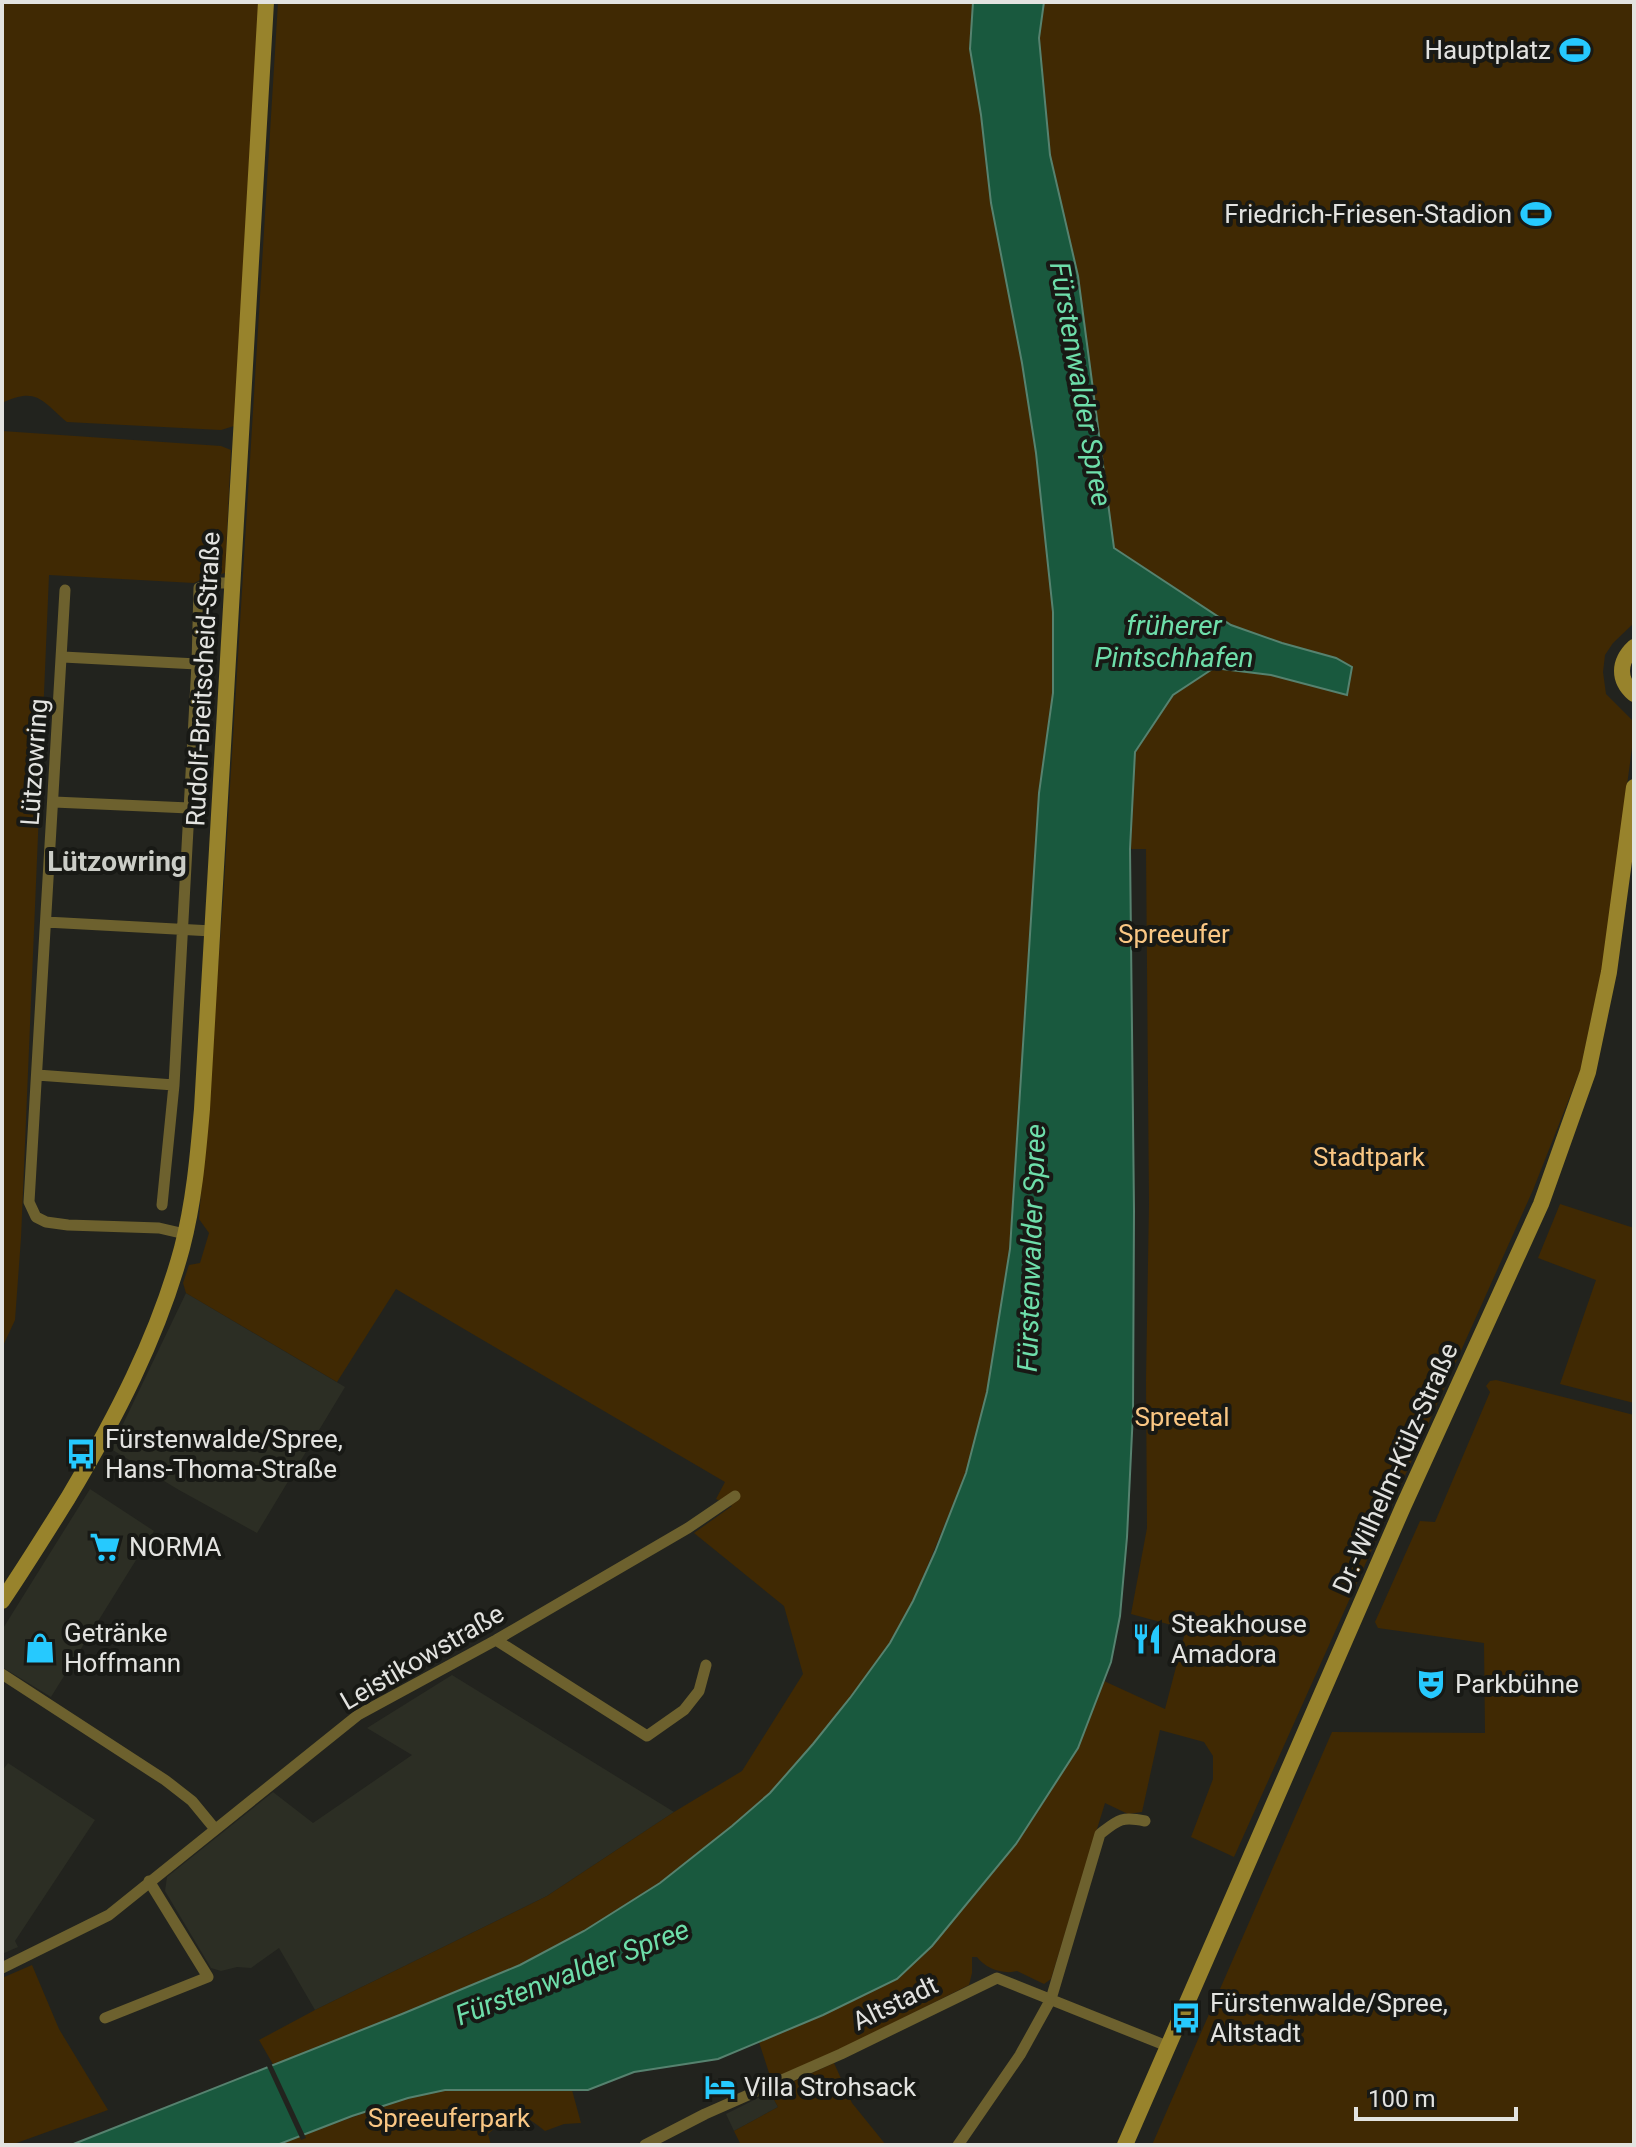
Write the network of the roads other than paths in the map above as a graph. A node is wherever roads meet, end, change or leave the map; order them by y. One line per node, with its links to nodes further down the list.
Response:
1 (266, 2): 2 (main road, Rudolf-Breitscheid-Straße)
2 (232, 583): 6 (street); 13 (main road, Rudolf-Breitscheid-Straße)
3 (65, 590): 5 (street, Lützowring)
4 (1634, 647): 7 (main road)
5 (63, 657): 6 (street); 9 (street, Lützowring)
6 (197, 664): 10 (street)
7 (1634, 694)
8 (1634, 787): 29 (main road, Dr.-Wilhelm-Külz-Straße)
9 (54, 802): 10 (street); 11 (street, Lützowring)
10 (189, 808): 12 (street)
11 (46, 922): 12 (street); 14 (street, Lützowring)
12 (182, 929): 13 (street); 15 (street)
13 (212, 931): 17 (main road, Rudolf-Breitscheid-Straße)
14 (37, 1075): 15 (street); 17 (street, Lützowring)
15 (174, 1085): 16 (street)
16 (162, 1205)
17 (185, 1234): 19 (main road, Rudolf-Breitscheid-Straße)
18 (735, 1496): 20 (street, Leistikowstraße)
19 (2, 1601)
20 (496, 1640): 21 (street); 24 (street, Leistikowstraße)
21 (706, 1665)
22 (2, 1674): 24 (street)
23 (1145, 1821): 27 (street)
24 (215, 1829): 25 (street, Leistikowstraße)
25 (149, 1881): 26 (street, Leistikowstraße); 28 (street)
26 (2, 1968)
27 (1051, 1999): 29 (street, Altstadt); 30 (street, Altstadt); 31 (street)
28 (105, 2018)
29 (1167, 2046): 32 (main road, Dr.-Wilhelm-Külz-Straße)
30 (645, 2145)
31 (958, 2145)
32 (1125, 2145)

